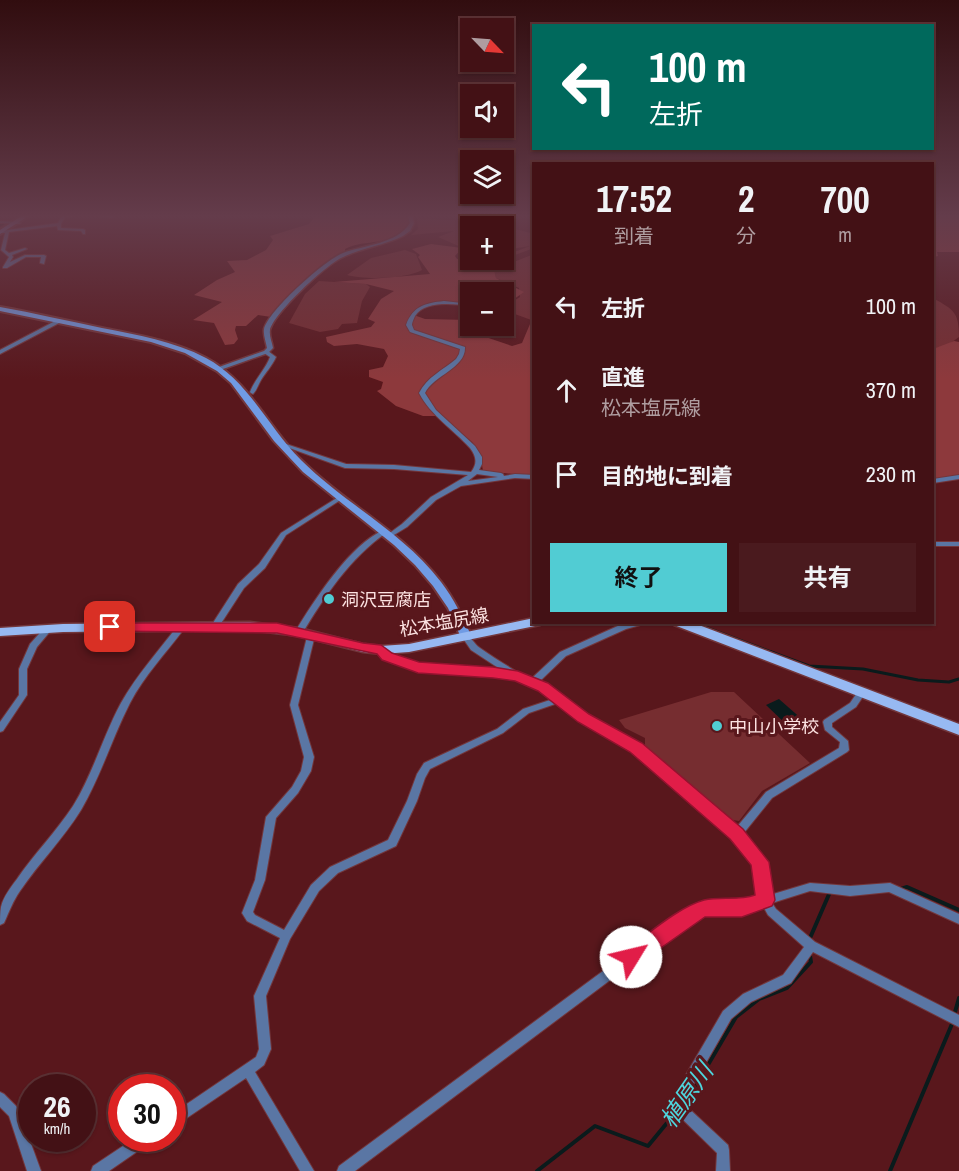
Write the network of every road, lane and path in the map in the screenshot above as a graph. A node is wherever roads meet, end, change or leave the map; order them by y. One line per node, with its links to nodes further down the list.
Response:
1 (320, 270): 6 (street)
2 (460, 304): 10 (street)
3 (0, 309): 4 (main road)
4 (58, 321): 5 (street); 7 (main road)
5 (0, 352)
6 (266, 352): 7 (street); 8 (street)
7 (221, 368): 9 (main road)
8 (253, 392)
9 (284, 445): 10 (street); 16 (main road)
10 (474, 473): 11 (street); 15 (street)
11 (515, 476): 12 (street); 15 (street)
12 (532, 477)
13 (959, 477): 14 (street)
14 (934, 481)
15 (458, 485): 17 (street)
16 (340, 498): 17 (main road); 23 (street)
17 (387, 534): 27 (street); 28 (main road)
18 (934, 544): 19 (street)
19 (959, 544)
20 (532, 623): 28 (main road, 松本塩尻線)
21 (634, 624): 31 (street)
22 (683, 624): 32 (main road)
23 (215, 626): 24 (main road, 松本塩尻線); 27 (main road, 松本塩尻線)
24 (181, 627): 25 (main road, 松本塩尻線); 39 (street)
25 (49, 628): 26 (main road, 松本塩尻線); 34 (street)
26 (0, 632)
27 (305, 634): 29 (main road, 松本塩尻線); 40 (street)
28 (466, 637): 29 (main road, 松本塩尻線); 30 (street)
29 (381, 650): 30 (street)
30 (518, 676): 31 (street)
31 (534, 681): 33 (street)
32 (862, 692): 35 (main road); 36 (street)
33 (559, 700): 36 (street); 40 (street)
34 (0, 729)
35 (959, 730)
36 (737, 834): 37 (street)
37 (765, 900): 38 (street); 41 (street); 50 (street)
38 (959, 919)
39 (0, 921)
40 (286, 936): 43 (street)
41 (811, 946): 42 (street); 51 (street)
42 (959, 1021)
43 (248, 1071): 45 (street); 49 (street)
44 (0, 1098): 47 (street)
45 (186, 1113)
46 (126, 1152): 48 (street)
47 (34, 1171)
48 (98, 1171)
49 (307, 1171)
50 (344, 1171)
51 (723, 1171)

